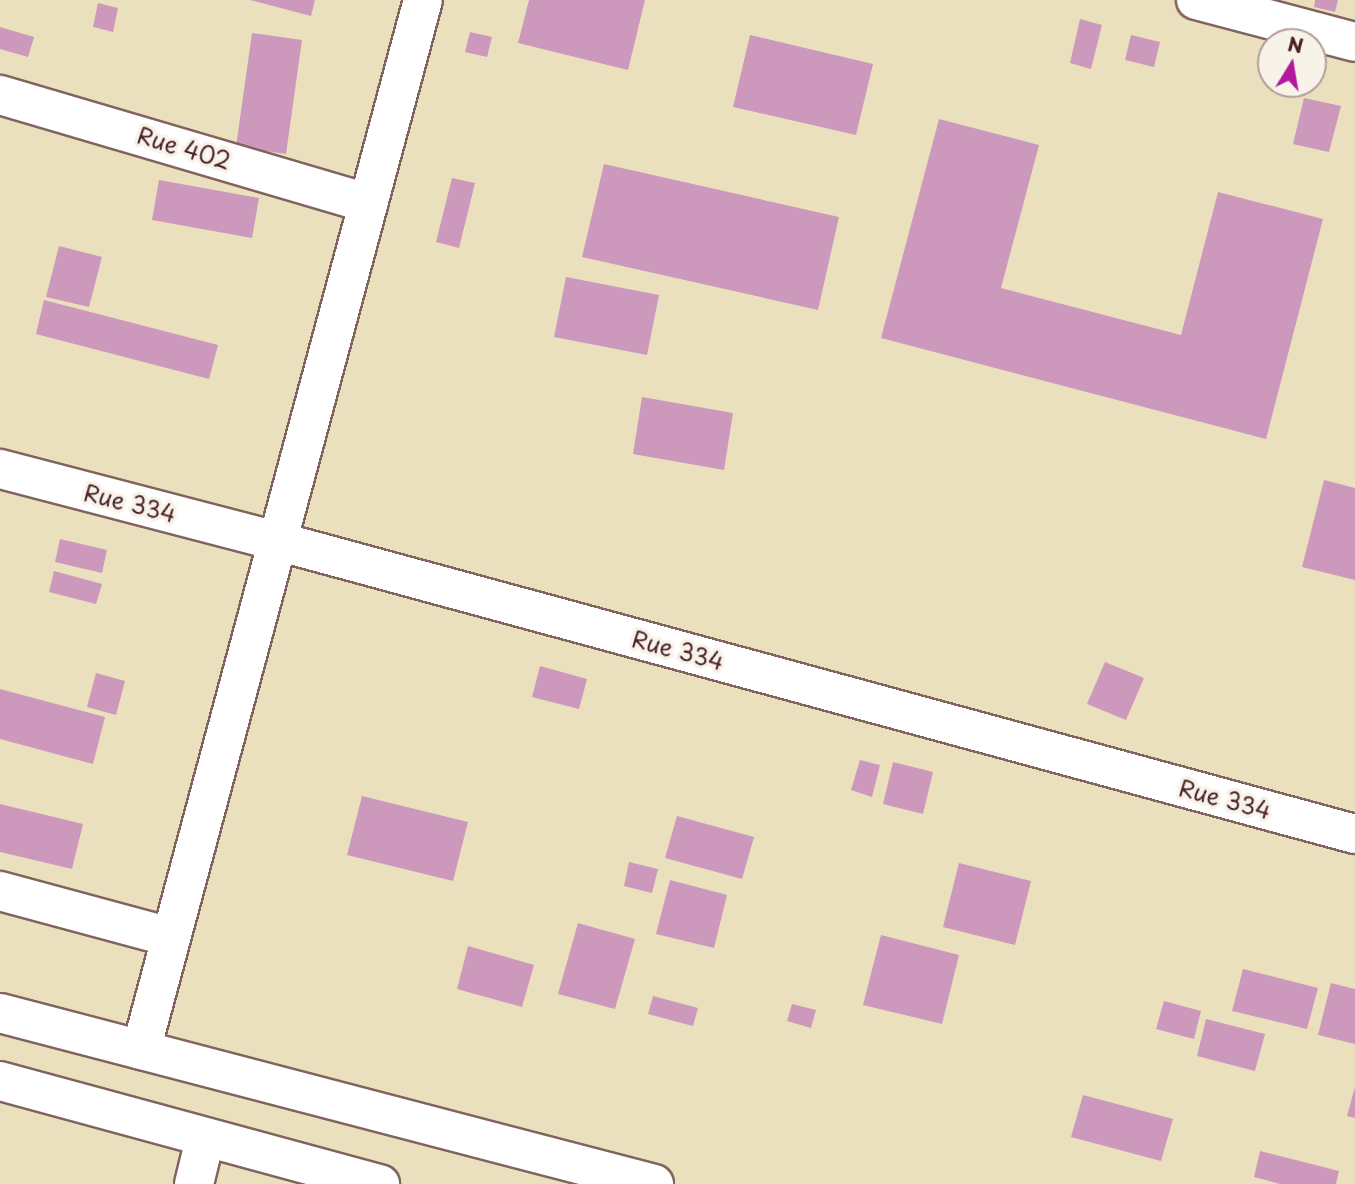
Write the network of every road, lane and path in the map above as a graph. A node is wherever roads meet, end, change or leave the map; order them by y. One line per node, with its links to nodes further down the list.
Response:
1 (423, 0): 5 (street)
2 (1196, 0): 3 (street)
3 (1355, 42)
4 (0, 95): 5 (street, Rue 402)
5 (368, 203): 7 (street)
6 (0, 469): 7 (street, Rue 334)
7 (277, 541): 8 (street, Rue 334); 10 (street)
8 (1355, 834)
9 (0, 891): 10 (street)
10 (170, 937): 12 (street)
11 (0, 1013): 12 (street)
12 (141, 1050): 17 (street)
13 (0, 1081): 14 (street)
14 (205, 1139): 15 (street); 16 (street)
15 (194, 1184)
16 (380, 1184)
17 (654, 1184)

